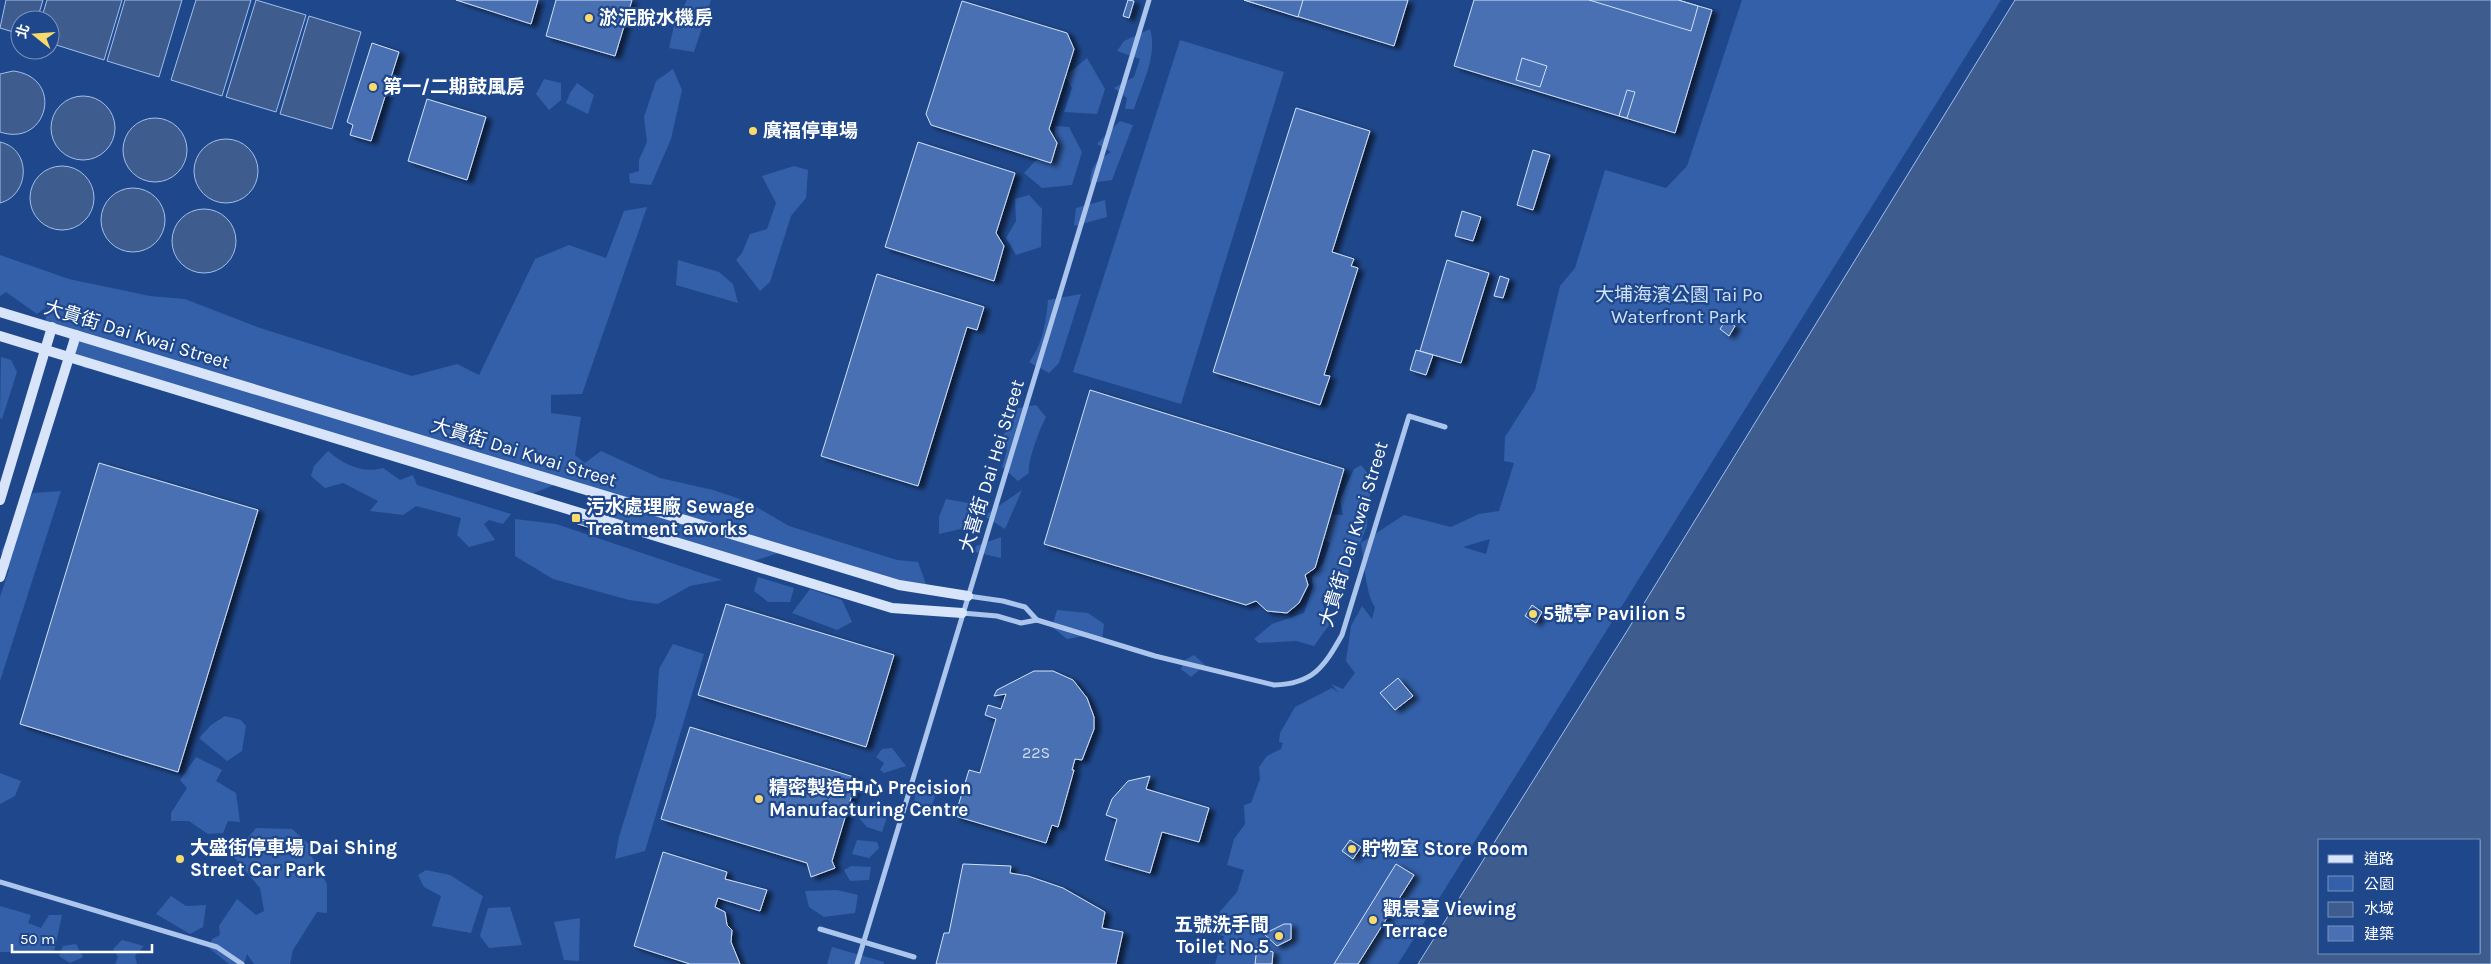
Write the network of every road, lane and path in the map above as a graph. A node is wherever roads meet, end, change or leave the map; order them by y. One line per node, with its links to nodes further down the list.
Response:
1 (1149, 0): 11 (street, 大喜街 Dai Hei Street)
2 (0, 312): 3 (street, 大貴街 Dai Kwai Street)
3 (52, 328): 4 (street, 大貴街 Dai Kwai Street); 6 (street)
4 (76, 335): 7 (street); 11 (street, 大貴街 Dai Kwai Street)
5 (0, 336): 6 (street, 大貴街 Dai Kwai Street)
6 (45, 349): 7 (street, 大貴街 Dai Kwai Street); 9 (street)
7 (69, 356): 10 (street); 12 (street, 大貴街 Dai Kwai Street)
8 (1445, 427): 13 (street, 大貴街 Dai Kwai Street)
9 (0, 500)
10 (0, 577)
11 (968, 596): 12 (street, 大喜街 Dai Hei Street); 13 (street, 大貴街 Dai Kwai Street)
12 (962, 613): 13 (street, 大貴街 Dai Kwai Street); 16 (street, 大喜街 Dai Hei Street)
13 (1037, 620)
14 (0, 882): 18 (street)
15 (820, 929): 16 (street)
16 (863, 941): 17 (street); 19 (street, 大喜街 Dai Hei Street)
17 (914, 957)
18 (242, 964)
19 (857, 964)

